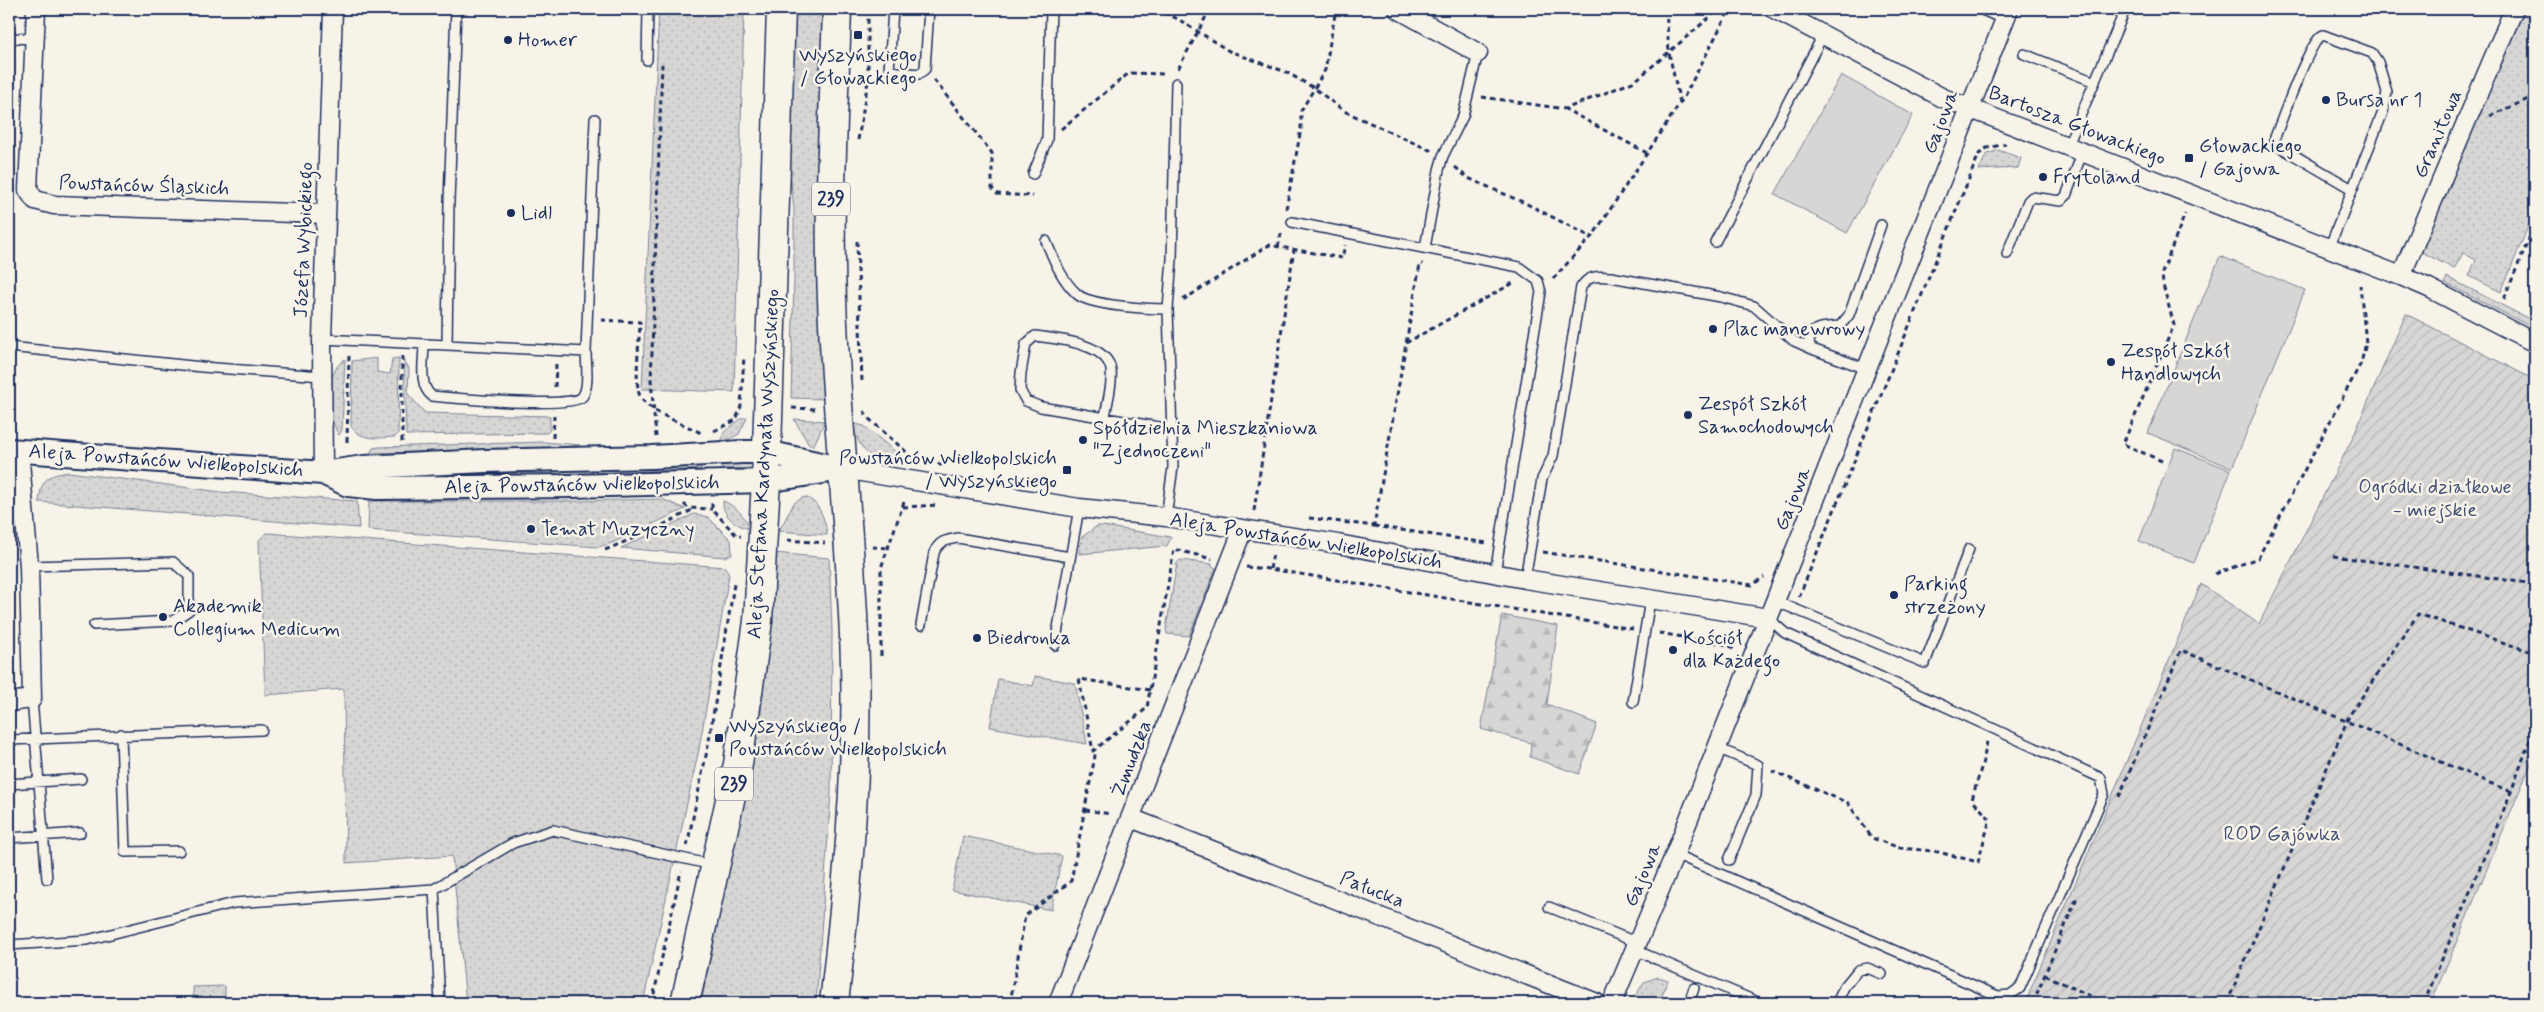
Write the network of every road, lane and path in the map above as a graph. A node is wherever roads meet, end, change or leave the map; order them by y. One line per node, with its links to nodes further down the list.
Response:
1 (36, 9): 27 (street, Powstańców Śląskich)
2 (333, 9): 54 (street, Józefa Wybickiego)
3 (456, 9): 85 (lane)
4 (648, 9): 32 (lane)
5 (781, 9): 94 (main road, Aleja Stefana Kardynała Wyszyńskiego / 239)
6 (837, 9): 95 (main road, 239)
7 (868, 9): 47 (path)
8 (893, 9): 33 (lane)
9 (929, 9): 33 (lane)
10 (1051, 9): 45 (lane)
11 (1156, 9): 24 (path)
12 (1210, 9): 24 (path)
13 (1336, 9): 37 (path)
14 (1398, 9): 28 (street)
15 (1666, 9): 29 (path)
16 (1724, 9): 29 (path)
17 (1730, 9): 40 (path)
18 (1774, 9): 22 (street, Bartosza Głowackiego)
19 (1980, 9): 23 (lane)
20 (2514, 9): 44 (street, Granitowa)
21 (2125, 10): 36 (lane)
22 (1793, 13): 25 (street, Bartosza Głowackiego)
23 (2007, 14): 41 (street, Gajowa)
24 (1197, 32): 35 (path); 37 (path)
25 (1823, 35): 41 (street, Bartosza Głowackiego); 64 (lane)
26 (9, 38): 27 (lane)
27 (35, 39): 54 (street, Powstańców Śląskich)
28 (1478, 53): 38 (lane)
29 (1668, 53): 40 (path); 42 (path)
30 (2024, 54): 36 (lane)
31 (663, 58): 96 (path)
32 (648, 60)
33 (925, 69): 52 (path)
34 (1166, 74): 45 (path)
35 (1176, 79): 76 (lane)
36 (2095, 82): 46 (lane)
37 (1314, 88): 49 (path); 53 (path)
38 (1468, 95): 42 (path); 49 (lane)
39 (2535, 96): 44 (path)
40 (1680, 103): 48 (path)
41 (1970, 108): 46 (street, Bartosza Głowackiego); 90 (street, Gajowa)
42 (1565, 109): 48 (path)
43 (595, 119): 79 (lane)
44 (2464, 127): 71 (street, Granitowa)
45 (1047, 140): 50 (lane)
46 (2076, 147): 65 (street, Bartosza Głowackiego); 69 (lane)
47 (858, 150)
48 (1647, 153): 62 (path)
49 (1443, 156): 62 (path); 67 (lane)
50 (1033, 174)
51 (2352, 189): 51 (lane); 65 (lane)
52 (1033, 196)
53 (1285, 210)
54 (326, 214): 80 (street, Józefa Wybickiego)
55 (2185, 214): 105 (path)
56 (1292, 222): 61 (lane)
57 (2535, 224): 75 (path)
58 (1881, 225): 87 (lane)
59 (1282, 228): 66 (path)
60 (856, 231): 92 (path)
61 (1349, 233): 67 (lane); 68 (path)
62 (1591, 237): 74 (path)
63 (1046, 241): 76 (lane)
64 (1715, 242)
65 (2330, 246): 71 (street, Bartosza Głowackiego)
66 (1278, 247): 68 (path); 76 (path)
67 (1426, 248): 74 (lane)
68 (1294, 249): 112 (path)
69 (2007, 254)
70 (1428, 265): 83 (path)
71 (2401, 276): 84 (street, Bartosza Głowackiego)
72 (1507, 280): 83 (path)
73 (2360, 285): 132 (path)
74 (1541, 292): 120 (lane)
75 (2504, 299)
76 (1168, 310): 98 (lane)
77 (2535, 310): 78 (path)
78 (2530, 312)
79 (587, 320): 88 (lane); 96 (path)
80 (322, 338): 81 (lane); 91 (street, Józefa Wybickiego)
81 (350, 340): 82 (lane); 101 (path)
82 (424, 344): 85 (lane); 88 (lane)
83 (1406, 344): 115 (path)
84 (2535, 344)
85 (447, 345): 88 (lane)
86 (9, 347): 91 (lane)
87 (1812, 349): 90 (lane); 123 (lane)
88 (586, 352)
89 (402, 356): 102 (path)
90 (1867, 369): 138 (street, Gajowa)
91 (322, 376): 107 (street, Józefa Wybickiego)
92 (863, 391)
93 (741, 406): 94 (path)
94 (769, 407): 95 (path); 104 (main road, Aleja Stefana Kardynała Wyszyńskiego / 239)
95 (855, 407): 106 (main road, 239); 109 (path)
96 (654, 409): 99 (path); 100 (path)
97 (1105, 416): 97 (lane); 98 (lane)
98 (1171, 429): 113 (lane)
99 (706, 435)
100 (656, 438)
101 (347, 442)
102 (402, 442)
103 (14, 450): 107 (street, Aleja Powstańców Wielkopolskich); 128 (street)
104 (768, 452): 106 (street, Aleja Powstańców Wielkopolskich); 107 (street, Aleja Powstańców Wielkopolskich); 108 (main road, Aleja Stefana Kardynała Wyszyńskiego / 239)
105 (2162, 461)
106 (843, 469): 108 (street, Aleja Powstańców Wielkopolskich); 109 (street, Aleja Powstańców Wielkopolskich); 119 (main road, 239)
107 (323, 473): 108 (street, Aleja Powstańców Wielkopolskich)
108 (766, 480): 117 (main road, Aleja Stefana Kardynała Wyszyńskiego / 239)
109 (908, 481): 110 (street, Aleja Powstańców Wielkopolskich); 119 (path)
110 (1080, 508): 113 (street, Aleja Powstańców Wielkopolskich); 126 (lane)
111 (712, 509): 122 (path)
112 (1262, 512)
113 (1166, 517): 116 (street, Aleja Powstańców Wielkopolskich)
114 (1299, 517): 115 (path)
115 (1374, 526): 120 (path)
116 (1243, 530): 131 (street, Aleja Powstańców Wielkopolskich); 166 (street, Żmudzka)
117 (764, 538): 118 (path); 119 (path); 174 (main road, Aleja Stefana Kardynała Wyszyńskiego / 239)
118 (737, 545)
119 (850, 545): 189 (main road, 239)
120 (1500, 546): 131 (lane)
121 (1969, 549): 138 (lane)
122 (605, 550)
123 (1530, 550): 133 (path); 134 (lane)
124 (1273, 554): 130 (path)
125 (2333, 556): 136 (path)
126 (1070, 557): 141 (lane); 143 (lane)
127 (1218, 560): 146 (path)
128 (29, 566): 140 (lane); 147 (street)
129 (1243, 567): 130 (path)
130 (1270, 569): 142 (path)
131 (1495, 572): 134 (street, Aleja Powstańców Wielkopolskich)
132 (2215, 574)
133 (1766, 575)
134 (1524, 578): 137 (street, Aleja Powstańców Wielkopolskich)
135 (734, 580): 172 (path)
136 (2535, 584)
137 (1650, 600): 139 (street, Aleja Powstańców Wielkopolskich); 142 (lane)
138 (1775, 601): 139 (street, Gajowa)
139 (1768, 618): 157 (street, Gajowa); 171 (lane)
140 (94, 625)
141 (921, 625)
142 (1645, 631): 145 (path); 149 (lane)
143 (1055, 645)
144 (2535, 653): 150 (path)
145 (1741, 658)
146 (1150, 690): 158 (path); 158 (path)
147 (32, 700): 148 (street); 154 (lane)
148 (9, 702)
149 (1633, 702)
150 (2347, 721): 163 (path); 164 (path); 199 (path)
151 (2535, 726): 163 (path)
152 (262, 730): 153 (lane)
153 (121, 734): 154 (lane); 170 (lane)
154 (35, 738): 156 (lane); 161 (lane)
155 (1988, 738): 159 (path)
156 (9, 740)
157 (1717, 748): 159 (lane); 171 (street, Gajowa)
158 (1093, 751): 165 (path)
159 (1758, 765): 173 (lane)
160 (81, 779): 161 (lane)
161 (38, 782): 162 (lane); 168 (lane)
162 (9, 784)
163 (2511, 792): 200 (path)
164 (2117, 804)
165 (1085, 810): 166 (path); 190 (path)
166 (1131, 818): 191 (street, Żmudzka); 192 (street, Pałucka)
167 (80, 833): 168 (lane)
168 (43, 835): 169 (lane); 175 (lane)
169 (9, 838)
170 (179, 851)
171 (1675, 854): 180 (street, Gajowa)
172 (684, 858): 174 (lane); 176 (lane); 187 (path)
173 (1729, 860)
174 (716, 866): 188 (main road, Aleja Stefana Kardynała Wyszyńskiego / 239)
175 (47, 879)
176 (434, 890): 179 (lane); 186 (lane)
177 (2079, 894): 184 (path)
178 (1549, 907): 180 (lane)
179 (9, 944)
180 (1636, 946): 193 (street, Gajowa); 195 (lane)
181 (2530, 950): 182 (path)
182 (2535, 952)
183 (1882, 974): 196 (lane)
184 (2045, 975): 197 (path); 198 (path)
185 (1694, 988): 194 (lane)
186 (440, 1003)
187 (652, 1003)
188 (685, 1003)
189 (834, 1003)
190 (1010, 1003)
191 (1058, 1003)
192 (1597, 1003)
193 (1612, 1003)
194 (1689, 1003)
195 (1760, 1003)
196 (1837, 1003)
197 (2033, 1003)
198 (2106, 1003)
199 (2227, 1003)
200 (2424, 1003)

